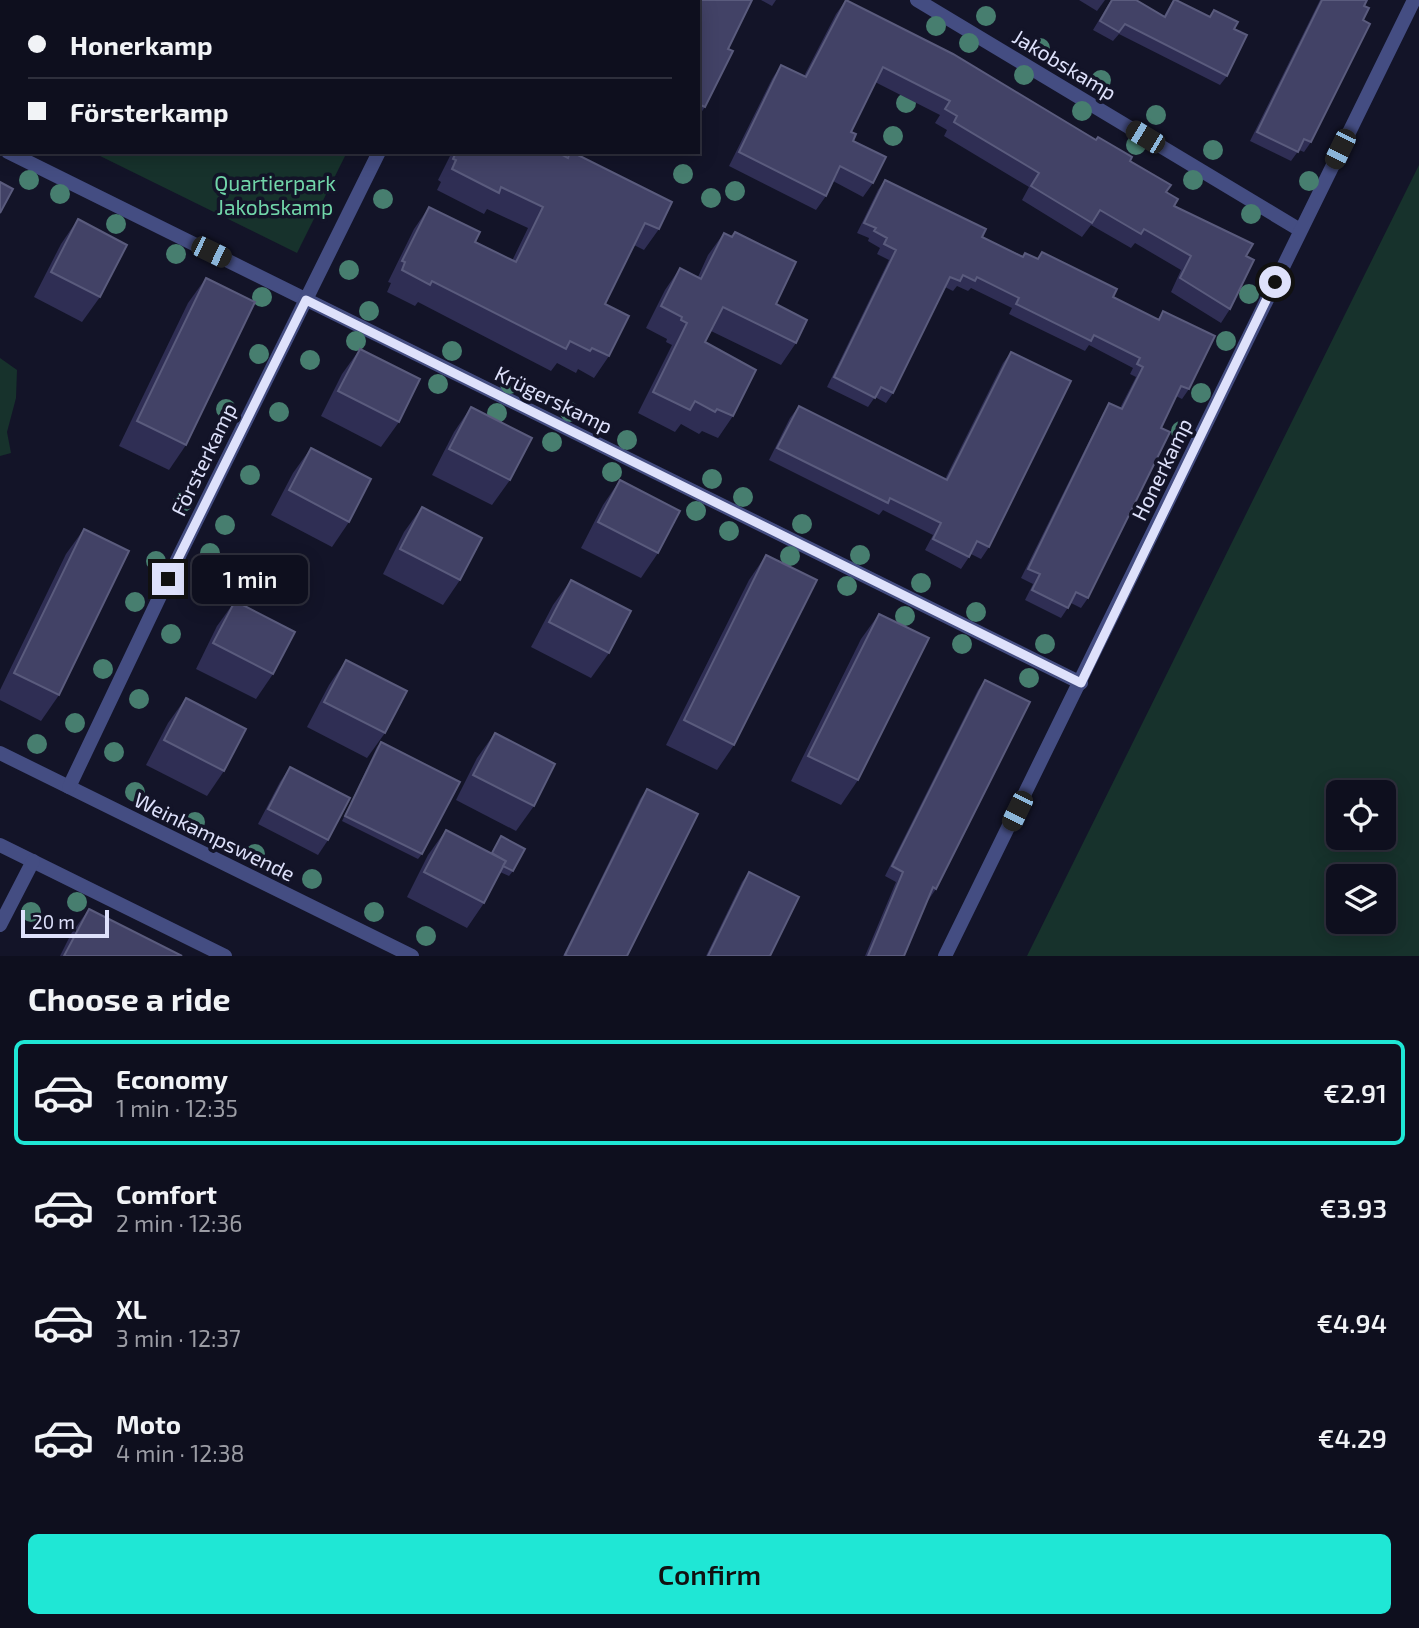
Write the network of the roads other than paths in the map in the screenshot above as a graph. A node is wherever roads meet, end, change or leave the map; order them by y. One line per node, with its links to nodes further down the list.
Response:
1 (917, 0): 5 (street, Jakobskamp)
2 (1413, 0): 5 (street, Honerkamp)
3 (12, 154): 6 (street, Krügerskamp)
4 (378, 154): 6 (street, Försterkamp)
5 (1300, 230): 7 (street, Honerkamp)
6 (306, 300): 7 (street, Krügerskamp); 9 (street, Försterkamp)
7 (1081, 683): 15 (street, Honerkamp)
8 (0, 753): 9 (street, Weinkampswende)
9 (69, 787): 14 (street, Weinkampswende)
10 (0, 845): 11 (street)
11 (33, 861): 12 (street); 13 (street)
12 (0, 925)
13 (225, 956)
14 (412, 956)
15 (945, 956)

